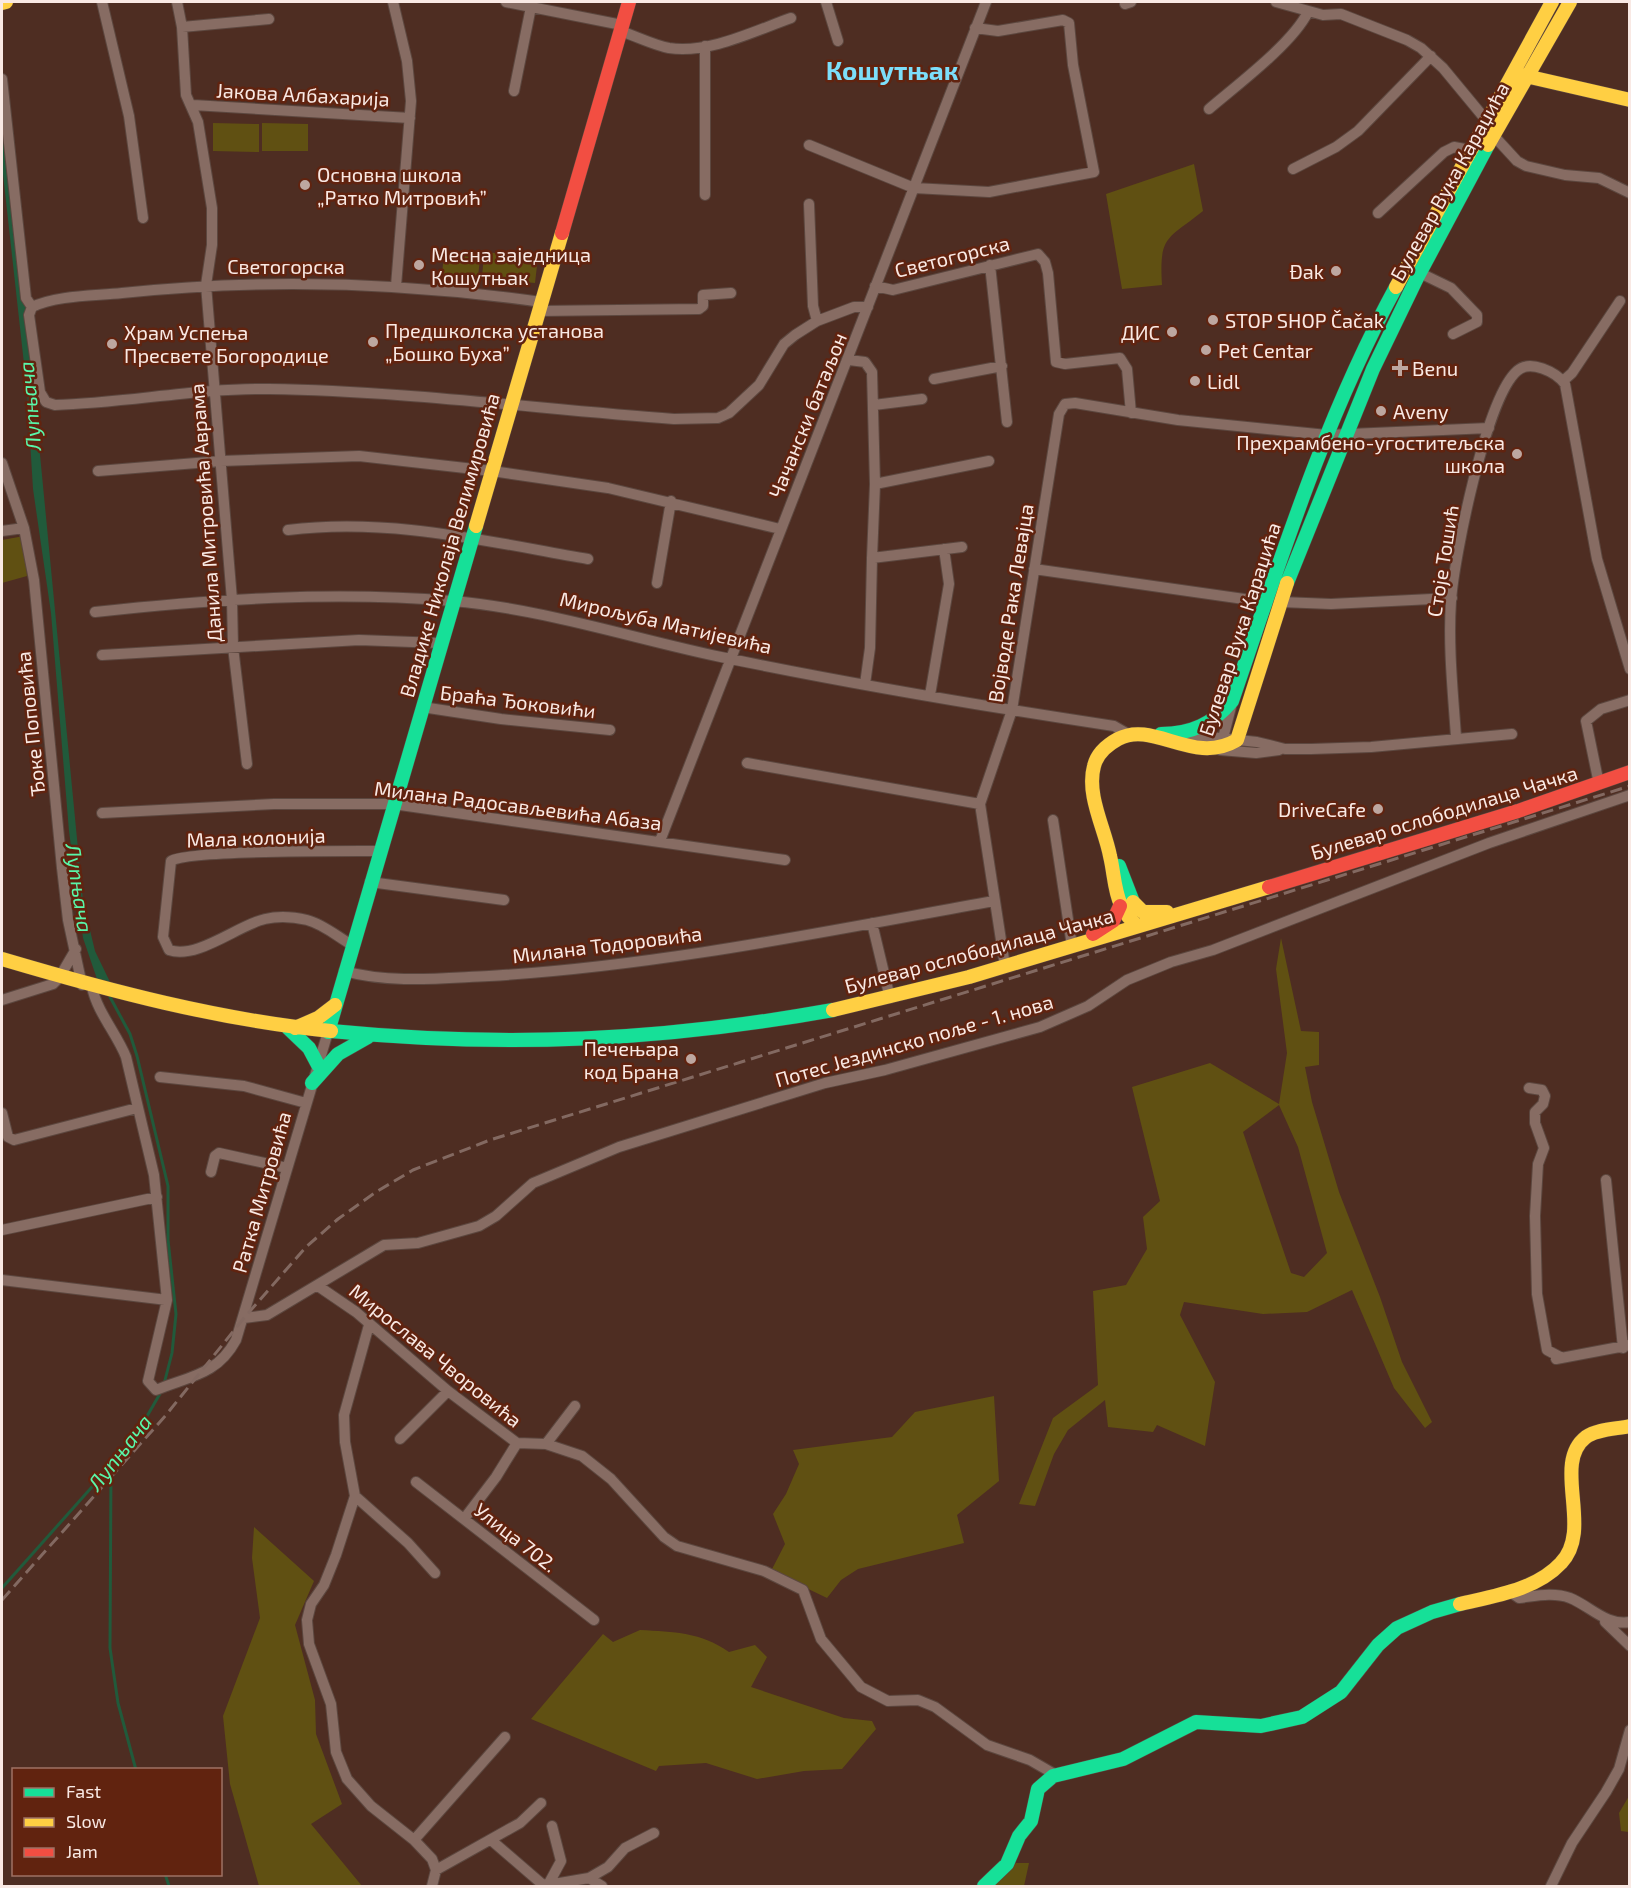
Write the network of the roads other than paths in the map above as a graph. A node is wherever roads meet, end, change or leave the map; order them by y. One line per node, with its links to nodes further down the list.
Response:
1 (6, 2): 12 (street)
2 (102, 2): 41 (street)
3 (177, 2): 17 (street, Данила Митровића Аврама)
4 (393, 2): 30 (street)
5 (506, 2): 13 (street)
6 (629, 2): 18 (street, Владике Николаја Велимировића)
7 (826, 2): 20 (street)
8 (986, 2): 19 (street, Чачански батаљон)
9 (1276, 2): 14 (street)
10 (1552, 2): 23 (street, Булевар Вука Караџића)
11 (1570, 2): 24 (street, Булевар Вука Караџића)
12 (2, 3)
13 (531, 7): 18 (street); 26 (street)
14 (1308, 12): 22 (street); 29 (street)
15 (791, 18): 21 (street)
16 (269, 19): 17 (street)
17 (182, 27): 28 (street, Данила Митровића Аврама)
18 (621, 28): 21 (street); 49 (street, Владике Николаја Велимировића)
19 (975, 28): 36 (street, Чачански батаљон); 36 (street)
20 (838, 41)
21 (705, 46): 38 (street)
22 (1431, 56): 31 (street); 35 (street)
23 (1512, 72): 24 (street); 31 (street, Булевар Вука Караџића)
24 (1528, 78): 27 (street); 32 (street, Булевар Вука Караџића)
25 (2, 79): 50 (street)
26 (514, 91)
27 (1629, 100)
28 (193, 105): 30 (street, Јакова Албахарија); 44 (street, Данила Митровића Аврама)
29 (1209, 109)
30 (410, 118): 45 (street)
31 (1486, 120): 34 (street, Булевар Вука Караџића)
32 (1494, 136): 37 (street); 43 (street, Булевар Вука Караџића)
33 (809, 145): 36 (street)
34 (1470, 150): 40 (street); 66 (street, Булевар Вука Караџића)
35 (1293, 169)
36 (914, 188): 46 (street, Чачански батаљон)
37 (1629, 193)
38 (705, 195)
39 (809, 204): 52 (street)
40 (1378, 213)
41 (143, 218)
42 (990, 265): 46 (street, Светогорска); 55 (street); 62 (street, Светогорска)
43 (1420, 273): 53 (street); 65 (street, Булевар Вука Караџића)
44 (206, 285): 45 (street, Светогорска); 50 (street, Светогорска); 58 (street, Данила Митровића Аврама)
45 (396, 286): 49 (street, Светогорска)
46 (875, 286): 51 (street, Чачански батаљон)
47 (731, 292): 49 (street, Светогорска)
48 (1620, 301): 57 (street)
49 (539, 306): 61 (street, Владике Николаја Велимировића)
50 (32, 307): 58 (street)
51 (868, 307): 52 (street); 54 (street, Чачански батаљон)
52 (817, 321): 61 (street)
53 (1453, 334)
54 (849, 360): 60 (street); 75 (street, Чачански батаљон)
55 (1002, 366): 56 (street); 63 (street)
56 (934, 379)
57 (1563, 381): 64 (street, Стоје Тошић); 95 (street)
58 (214, 390): 61 (street); 67 (street, Данила Митровића Аврама)
59 (922, 399): 60 (street)
60 (874, 405): 72 (street)
61 (510, 407): 71 (street, Владике Николаја Велимировића)
62 (1131, 413): 66 (street); 83 (street, Војводе Рака Левајца)
63 (1007, 422)
64 (1489, 428): 65 (street); 85 (street, Стоје Тошић)
65 (1345, 434): 66 (street); 89 (street, Булевар Вука Караџића)
66 (1327, 435): 88 (street, Булевар Вука Караџића)
67 (221, 461): 70 (street); 71 (street); 86 (street, Данила Митровића Аврама)
68 (989, 461): 72 (street)
69 (2, 467): 74 (street, Ђоке Поповића)
70 (99, 471)
71 (492, 471): 73 (street); 78 (street, Владике Николаја Велимировића)
72 (875, 484): 81 (street)
73 (671, 501): 75 (street); 84 (street)
74 (24, 528): 77 (street); 132 (street, Ђоке Поповића)
75 (780, 529): 94 (street, Чачански батаљон)
76 (288, 530): 78 (street)
77 (2, 531)
78 (471, 538): 82 (street); 87 (street, Владике Николаја Велимировића)
79 (962, 547): 80 (street)
80 (944, 549): 81 (street); 97 (street)
81 (872, 558): 96 (street)
82 (588, 559)
83 (1034, 569): 88 (street); 101 (street, Војводе Рака Левајца)
84 (657, 583)
85 (1452, 598): 89 (street); 107 (street, Стоје Тошић)
86 (232, 600): 87 (street, Мирољуба Матијевића); 90 (street, Мирољуба Матијевића); 92 (street, Данила Митровића Аврама)
87 (453, 602): 91 (street, Владике Николаја Велимировића); 94 (street, Мирољуба Матијевића)
88 (1264, 602): 99 (street, Булевар Вука Караџића)
89 (1281, 602): 108 (street, Булевар Вука Караџића)
90 (95, 612)
91 (440, 643): 92 (street); 100 (street, Владике Николаја Велимировића)
92 (233, 647): 93 (street); 111 (street, Данила Митровића Аврама)
93 (102, 655)
94 (730, 658): 96 (street, Мирољуба Матијевића); 120 (street, Чачански батаљон)
95 (1629, 669)
96 (865, 684): 97 (street, Мирољуба Матијевића)
97 (930, 695): 101 (street, Мирољуба Матијевића)
98 (1629, 700): 114 (street)
99 (1232, 701): 104 (street); 109 (street, Булевар Вука Караџића)
100 (422, 706): 102 (street, Браћа Ђоковићи); 116 (street, Владике Николаја Велимировића)
101 (1012, 710): 103 (street, Мирољуба Матијевића); 117 (street, Војводе Рака Левајца)
102 (610, 730)
103 (1128, 734): 106 (street, Мирољуба Матијевића); 126 (street)
104 (1182, 734): 106 (street); 109 (street)
105 (1512, 734): 107 (street)
106 (1147, 735): 109 (street, Мирољуба Матијевића)
107 (1456, 737): 110 (street)
108 (1237, 740): 109 (street, Булевар Вука Караџића); 110 (street)
109 (1220, 744): 110 (street)
110 (1285, 749)
111 (247, 764)
112 (747, 764): 117 (street)
113 (1629, 772): 114 (street, Булевар ослободилаца Чачка)
114 (1599, 784): 127 (street, Булевар ослободилаца Чачка)
115 (1629, 795): 157 (street, Потес Јездинско поље - 1. нова)
116 (393, 804): 118 (street, Милана Радосављевића Абаза); 120 (street, Милана Радосављевића Абаза); 121 (street, Владике Николаја Велимировића)
117 (980, 804): 125 (street, Војводе Рака Левајца)
118 (102, 813)
119 (1053, 820): 130 (street)
120 (660, 841): 122 (street, Милана Радосављевића Абаза)
121 (380, 851): 123 (street, Владике Николаја Велимировића); 131 (street, Мала колонија)
122 (785, 860)
123 (370, 882): 124 (street); 131 (street, Владике Николаја Велимировића)
124 (504, 900)
125 (994, 901): 128 (street, Милана Тодоровића); 134 (street, Војводе Рака Левајца)
126 (1126, 904): 127 (street); 129 (street); 130 (street)
127 (1176, 915): 129 (street, Булевар ослободилаца Чачка)
128 (872, 923): 135 (street, Милана Тодоровића); 138 (street)
129 (1131, 926): 130 (street, Булевар ослободилаца Чачка)
130 (1079, 944): 134 (street, Булевар ослободилаца Чачка)
131 (352, 945): 135 (street, Владике Николаја Велимировића)
132 (76, 949): 136 (street); 137 (street, Ђоке Поповића)
133 (2, 959): 136 (street, Булевар ослободилаца Чачка)
134 (1005, 966): 138 (street, Булевар ослободилаца Чачка)
135 (344, 971): 140 (street, Владике Николаја Велимировића)
136 (59, 978): 137 (street, Булевар ослободилаца Чачка); 139 (street)
137 (87, 986): 141 (street, Булевар ослободилаца Чачка); 149 (street, Ђоке Поповића)
138 (890, 998): 143 (street, Булевар ослободилаца Чачка)
139 (2, 1000)
140 (334, 1008): 141 (street); 142 (street, Владике Николаја Велимировића); 143 (street)
141 (291, 1029): 142 (street, Булевар ослободилаца Чачка); 144 (street)
142 (328, 1032): 143 (street, Булевар ослободилаца Чачка); 144 (street, Ратка Митровића)
143 (363, 1036): 146 (street)
144 (318, 1065): 146 (street, Ратка Митровића)
145 (160, 1077): 148 (street)
146 (312, 1083): 148 (street, Ратка Митровића)
147 (1529, 1088): 161 (street)
148 (306, 1103): 151 (street, Ратка Митровића)
149 (137, 1108): 150 (street); 154 (street, Ђоке Поповића)
150 (2, 1113)
151 (287, 1168): 152 (street); 159 (street, Ратка Митровића)
152 (211, 1172)
153 (1606, 1180): 161 (street)
154 (157, 1197): 155 (street); 158 (street, Ђоке Поповића)
155 (2, 1230)
156 (2, 1280): 158 (street)
157 (318, 1286): 159 (street, Потес Јездинско поље - 1. нова); 160 (street, Мирослава Чворовића)
158 (167, 1300): 162 (street, Ђоке Поповића)
159 (244, 1318): 162 (street, Ратка Митровића)
160 (369, 1325): 163 (street, Мирослава Чворовића); 170 (street)
161 (1626, 1347)
162 (183, 1379)
163 (448, 1391): 166 (street); 167 (street, Мирослава Чворовића)
164 (575, 1406): 168 (street)
165 (1629, 1426): 173 (street)
166 (400, 1439)
167 (517, 1443): 168 (street, Мирослава Чворовића); 171 (street)
168 (546, 1444): 180 (street, Мирослава Чворовића)
169 (416, 1482): 171 (street, Улица 702.)
170 (355, 1496): 172 (street); 184 (street)
171 (464, 1519): 175 (street, Улица 702.)
172 (435, 1573)
173 (1509, 1591): 174 (street); 180 (street)
174 (1591, 1611): 176 (street); 177 (street)
175 (594, 1620)
176 (1629, 1622)
177 (1629, 1646)
178 (1629, 1730): 192 (street)
179 (505, 1737): 184 (street)
180 (1056, 1775): 191 (street)
181 (541, 1803): 185 (street)
182 (552, 1826): 188 (street)
183 (654, 1833): 187 (street)
184 (414, 1840): 186 (street)
185 (490, 1840): 186 (street); 188 (street)
186 (436, 1870): 189 (street)
187 (589, 1878): 188 (street); 190 (street)
188 (548, 1885)
189 (432, 1887)
190 (602, 1887)
191 (984, 1887)
192 (1551, 1887)

